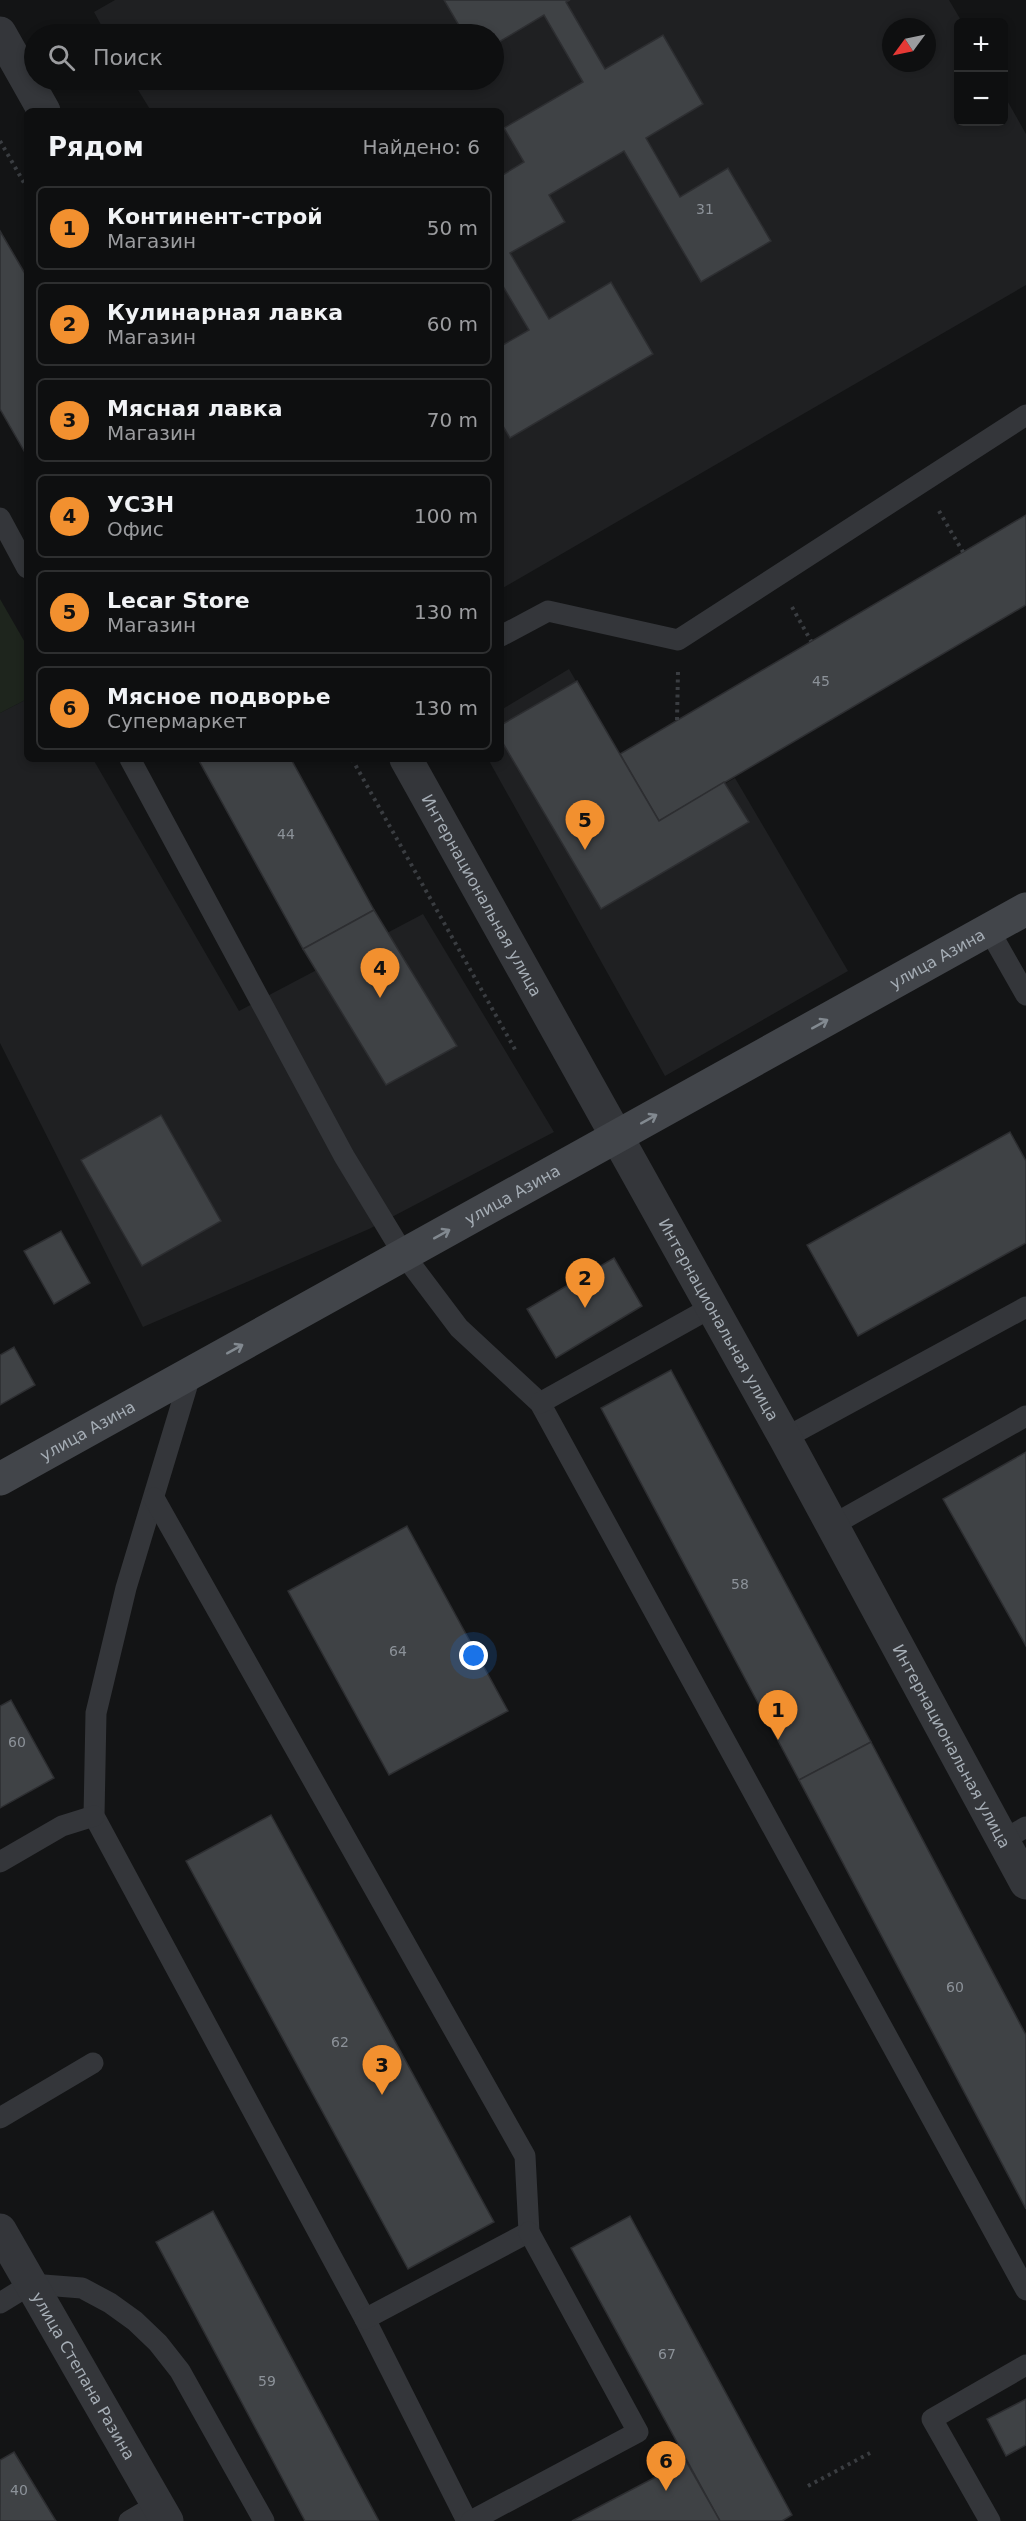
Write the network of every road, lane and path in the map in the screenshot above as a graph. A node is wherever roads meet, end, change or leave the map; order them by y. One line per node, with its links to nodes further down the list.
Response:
1 (0, 33): 2 (street)
2 (24, 76)
3 (32, 90): 4 (street)
4 (42, 108)
5 (0, 141): 6 (path)
6 (24, 183)
7 (1026, 415): 8 (lane)
8 (922, 482): 10 (path); 12 (lane)
9 (0, 518): 11 (lane)
10 (963, 552)
11 (24, 562)
12 (775, 578): 14 (lane); 15 (path)
13 (504, 634): 14 (lane)
14 (678, 640): 16 (path)
15 (811, 641)
16 (677, 720)
17 (132, 762): 25 (lane)
18 (354, 762): 23 (path)
19 (408, 762): 24 (street, Интернациональная улица)
20 (1026, 909): 21 (main road, улица Азина)
21 (989, 930): 22 (lane); 24 (main road, улица Азина, one-way to 21)
22 (1026, 995)
23 (517, 1053)
24 (618, 1136): 25 (main road, улица Азина, one-way to 24); 26 (street, Интернациональная улица)
25 (404, 1255): 28 (main road, улица Азина, one-way to 25); 29 (lane)
26 (712, 1307): 29 (lane); 31 (street, Интернациональная улица)
27 (1026, 1307): 31 (lane)
28 (191, 1373): 32 (main road, улица Азина); 33 (lane)
29 (540, 1403): 44 (lane)
30 (1026, 1416): 34 (lane)
31 (785, 1438): 34 (street, Интернациональная улица)
32 (0, 1479)
33 (154, 1498): 35 (lane); 42 (lane)
34 (831, 1526): 36 (street, Интернациональная улица)
35 (94, 1816): 37 (lane); 46 (lane)
36 (1015, 1834): 38 (street, Интернациональная улица)
37 (0, 1862)
38 (1026, 1883)
39 (93, 2063): 40 (lane)
40 (0, 2118)
41 (0, 2230): 43 (street, улица Степана Разина)
42 (529, 2232): 46 (lane); 53 (lane)
43 (31, 2284): 45 (lane); 50 (street, улица Степана Разина); 52 (lane)
44 (1026, 2290)
45 (0, 2303)
46 (365, 2319): 53 (lane)
47 (1026, 2365): 54 (lane)
48 (870, 2453): 49 (path)
49 (808, 2486)
50 (162, 2512): 51 (lane)
51 (129, 2521)
52 (264, 2521)
53 (469, 2521)
54 (990, 2521)

